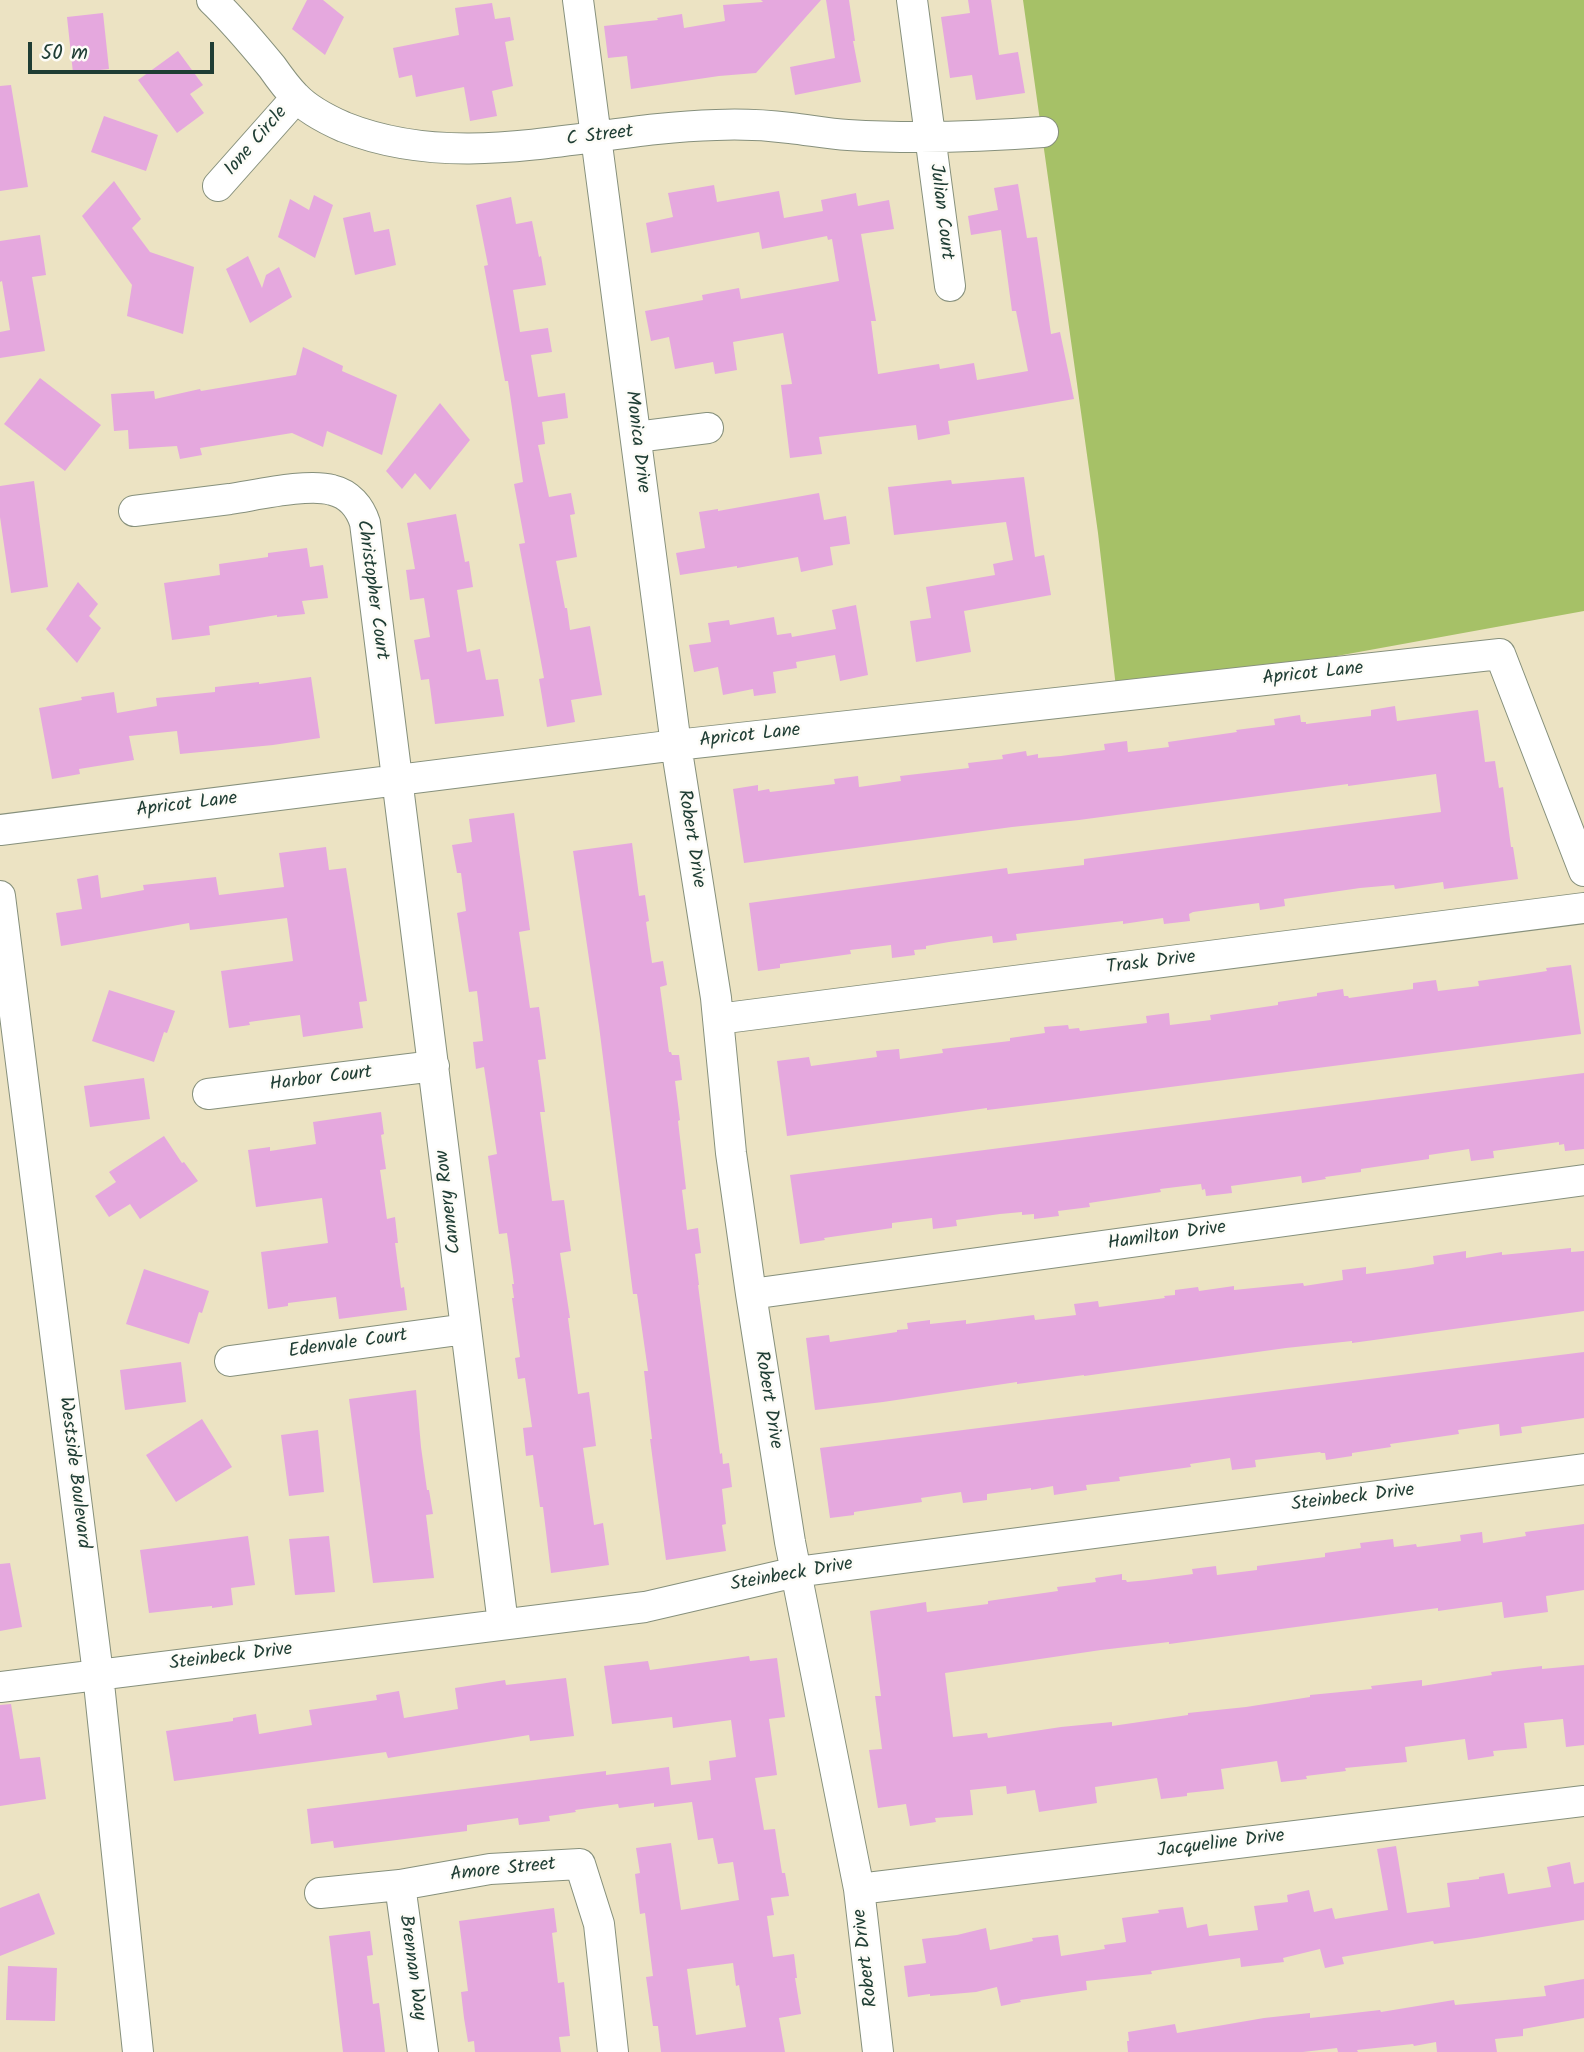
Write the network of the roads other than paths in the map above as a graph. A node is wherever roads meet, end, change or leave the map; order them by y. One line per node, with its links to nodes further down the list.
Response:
1 (214, 0): 4 (street, C Street)
2 (578, 0): 7 (street, Monica Drive)
3 (912, 0): 6 (street, Julian Court)
4 (296, 98): 7 (street, C Street); 8 (street, Ione Circle)
5 (1043, 132): 6 (street, C Street)
6 (930, 137): 7 (street, C Street); 9 (street, Julian Court)
7 (597, 138): 11 (street, Monica Drive)
8 (218, 186)
9 (950, 286)
10 (708, 428): 11 (street)
11 (636, 438): 13 (street, Monica Drive)
12 (134, 511): 14 (street, Christopher Court)
13 (676, 745): 14 (street, Apricot Lane); 16 (street, Apricot Lane); 19 (street, Robert Drive)
14 (397, 779): 15 (street, Apricot Lane); 20 (street, Cannery Row)
15 (0, 830)
16 (1584, 871)
17 (0, 896): 29 (street, Westside Boulevard)
18 (1584, 908): 19 (street, Trask Drive)
19 (718, 1019): 23 (street, Robert Drive)
20 (433, 1066): 21 (street, Harbor Court); 24 (street, Cannery Row)
21 (208, 1094)
22 (1584, 1180): 23 (street, Hamilton Drive)
23 (751, 1294): 27 (street, Robert Drive)
24 (466, 1329): 25 (street, Edenvale Court); 28 (street, Cannery Row)
25 (230, 1361)
26 (1584, 1469): 27 (street, Steinbeck Drive)
27 (796, 1572): 28 (street, Steinbeck Drive); 33 (street, Robert Drive)
28 (503, 1624): 29 (street, Steinbeck Drive)
29 (98, 1675): 30 (street, Steinbeck Drive); 35 (street, Westside Boulevard)
30 (0, 1687)
31 (1584, 1801): 33 (street, Jacqueline Drive)
32 (400, 1885): 34 (street, Amore Street); 36 (street, Brennan Way); 37 (street, Amore Street)
33 (859, 1889): 38 (street, Robert Drive)
34 (320, 1893)
35 (138, 2052)
36 (423, 2052)
37 (614, 2052)
38 (878, 2052)

